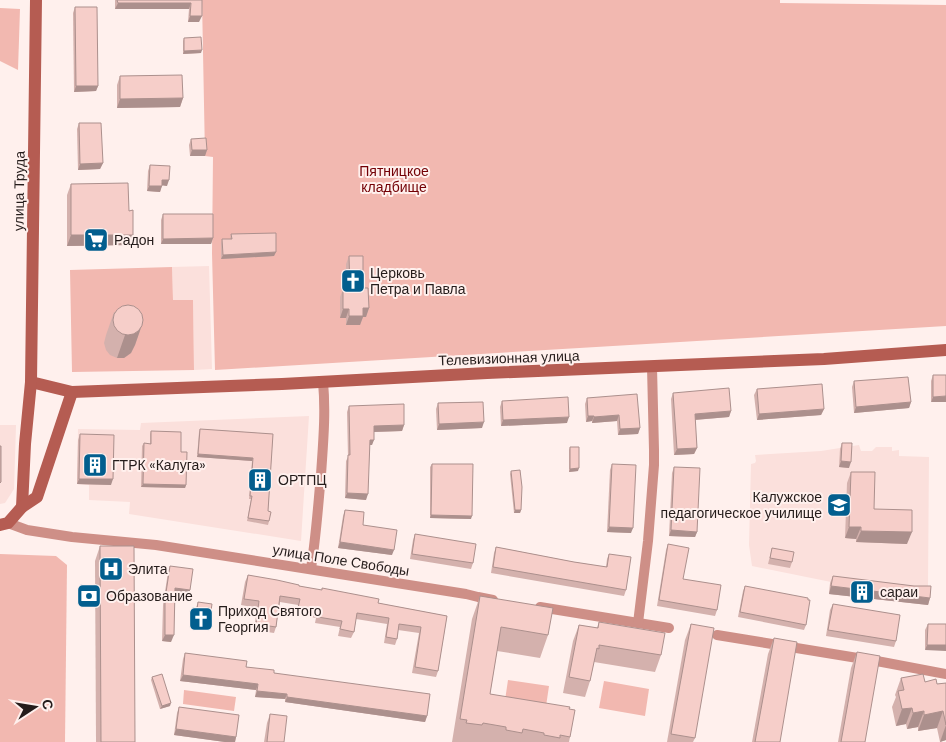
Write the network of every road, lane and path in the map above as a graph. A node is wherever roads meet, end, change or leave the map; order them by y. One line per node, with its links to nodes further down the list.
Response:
1 (36, 0): 4 (main road, улица Труда)
2 (946, 350): 3 (main road, Телевизионная улица)
3 (652, 367): 5 (main road, Телевизионная улица); 11 (street)
4 (31, 382): 6 (main road, Телевизионная улица); 7 (main road, улица Труда)
5 (322, 382): 6 (main road, Телевизионная улица); 8 (street)
6 (72, 392): 7 (main road)
7 (11, 518): 8 (street, улица Поле Свободы)
8 (311, 568): 9 (street, улица Поле Свободы)
9 (507, 602)
10 (527, 605): 11 (street)
11 (638, 623): 12 (street)
12 (669, 628)
13 (717, 635): 14 (street)
14 (946, 674)

